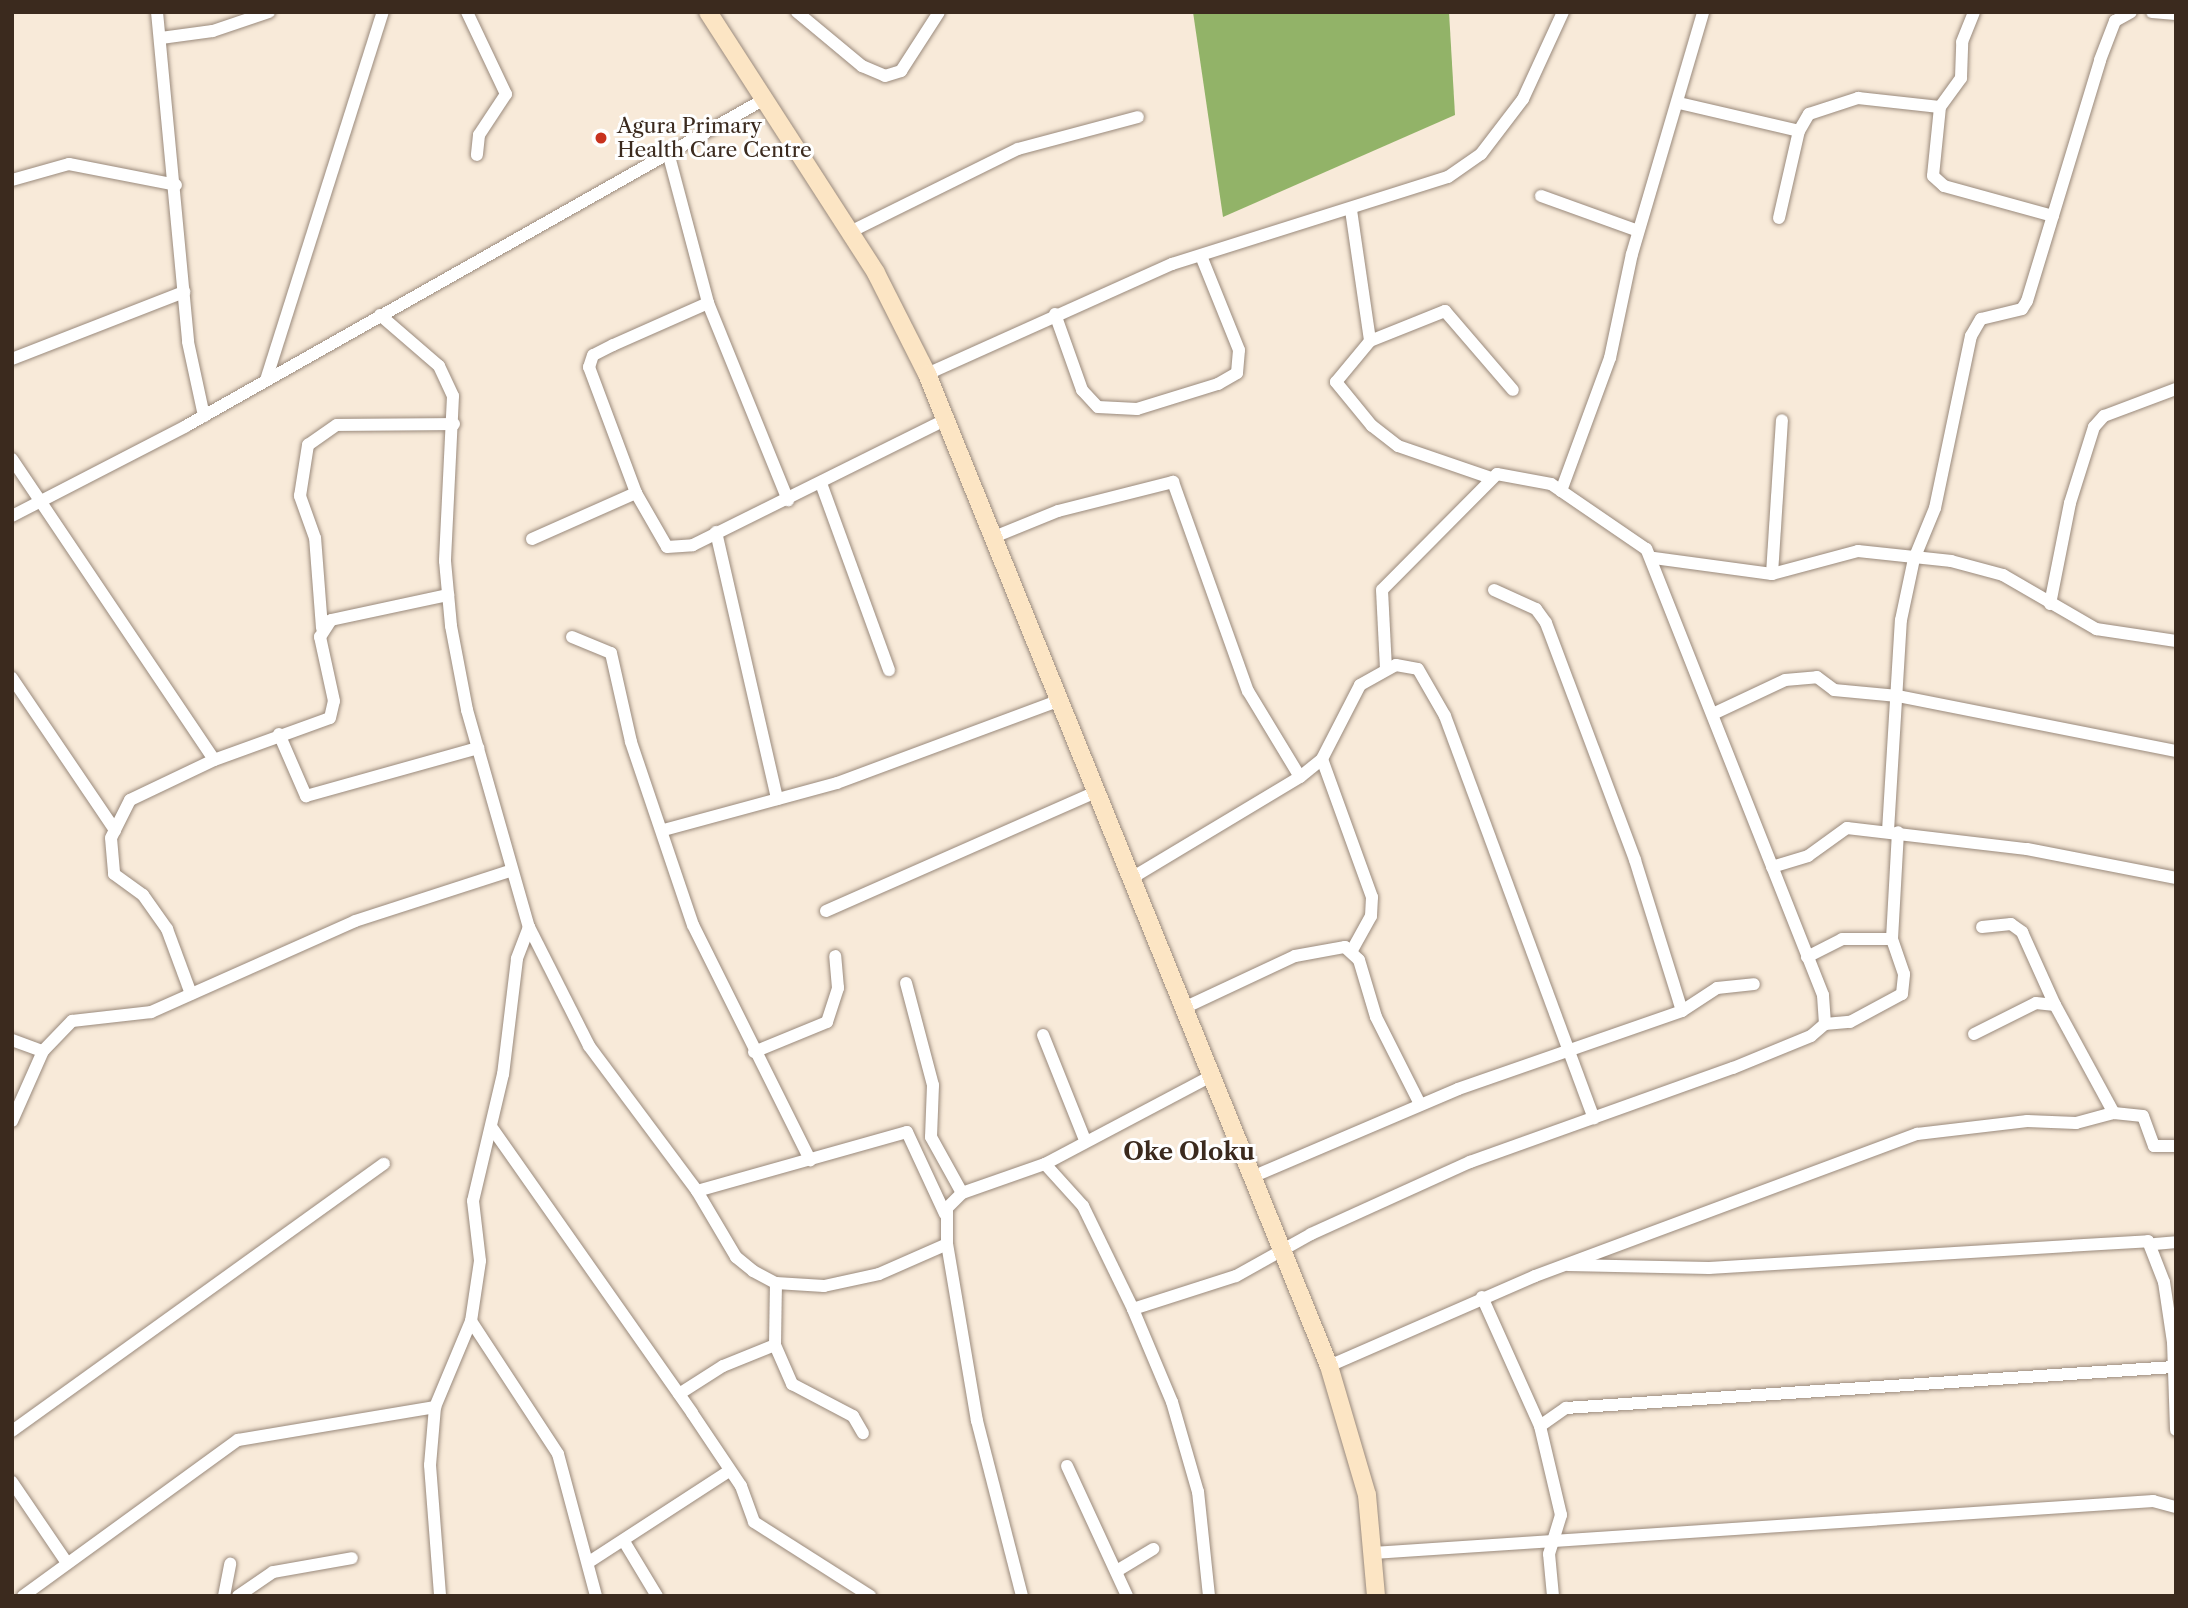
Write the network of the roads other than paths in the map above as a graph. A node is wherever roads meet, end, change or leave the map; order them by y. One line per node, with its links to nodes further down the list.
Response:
1 (157, 12): 14 (street)
2 (269, 12): 14 (street)
3 (383, 12): 38 (street)
4 (467, 12): 20 (street)
5 (708, 12): 15 (street)
6 (797, 12): 7 (street)
7 (939, 12)
8 (1563, 12): 25 (street)
9 (1703, 12): 16 (street)
10 (1974, 12): 17 (street)
11 (2131, 12): 26 (street)
12 (2152, 12): 13 (street)
13 (2176, 15)
14 (161, 38): 23 (street)
15 (763, 100): 21 (street); 29 (street)
16 (1679, 103): 19 (street); 28 (street)
17 (1940, 107): 19 (street); 26 (street)
18 (1138, 117): 29 (street)
19 (1799, 131): 27 (street)
20 (477, 155)
21 (669, 156): 32 (street); 34 (street)
22 (12, 180): 23 (street)
23 (176, 185): 31 (street)
24 (1541, 196): 28 (street)
25 (1351, 210): 30 (street); 35 (street)
26 (2053, 216): 57 (street)
27 (1779, 218)
28 (1638, 231): 48 (street)
29 (850, 232): 37 (street)
30 (1201, 256): 33 (street); 33 (street)
31 (184, 292): 36 (street); 41 (street)
32 (708, 303): 49 (street); 51 (street)
33 (1055, 314): 37 (street)
34 (380, 316): 38 (street); 44 (street)
35 (1370, 341): 40 (street); 46 (street)
36 (12, 359)
37 (927, 374): 42 (street)
38 (266, 380): 41 (street)
39 (2176, 389): 61 (street)
40 (1513, 390)
41 (204, 416): 50 (street)
42 (944, 420): 47 (street); 54 (street)
43 (1782, 420): 58 (street)
44 (454, 424): 60 (street); 62 (street)
45 (12, 460): 50 (street)
46 (1491, 478): 48 (street); 65 (street)
47 (822, 486): 51 (street); 66 (street)
48 (1561, 491): 56 (street)
49 (636, 493): 53 (street); 55 (street)
50 (42, 500): 52 (street); 75 (street)
51 (788, 500): 53 (street)
52 (12, 516)
53 (716, 533): 78 (street)
54 (994, 537): 69 (street); 76 (street)
55 (532, 539)
56 (1654, 558): 58 (street); 70 (street)
57 (1914, 559): 58 (street); 61 (street); 68 (street)
58 (1772, 575)
59 (1494, 590): 98 (street)
60 (448, 595): 62 (street); 72 (street)
61 (2050, 604): 64 (street)
62 (322, 628): 71 (street)
63 (572, 637): 80 (street)
64 (2176, 641)
65 (1386, 669): 74 (street); 105 (street)
66 (889, 670)
67 (12, 678): 79 (street)
68 (1898, 696): 70 (street); 73 (street); 81 (street)
69 (1057, 701): 77 (street); 78 (street)
70 (1715, 713): 82 (street)
71 (279, 734): 72 (street); 75 (street)
72 (478, 748): 83 (street)
73 (2176, 751)
74 (1322, 758): 76 (street); 90 (street)
75 (214, 760): 79 (street)
76 (1300, 777): 84 (street)
77 (1094, 793): 84 (street); 86 (street)
78 (777, 799): 80 (street)
79 (115, 830): 95 (street)
80 (664, 830): 104 (street)
81 (1893, 832): 82 (street); 85 (street); 89 (street)
82 (1772, 867): 92 (street)
83 (510, 871): 87 (street); 95 (street)
84 (1130, 878): 97 (street)
85 (2176, 878)
86 (826, 911)
87 (529, 927): 111 (street); 118 (street)
88 (1982, 927): 96 (street)
89 (1892, 939): 92 (street); 99 (street)
90 (1352, 950): 97 (street); 107 (street)
91 (835, 956): 104 (street)
92 (1807, 957): 99 (street)
93 (906, 983): 119 (street)
94 (1754, 984): 98 (street)
95 (191, 994): 103 (street)
96 (2055, 1005): 100 (street); 108 (street)
97 (1186, 1007): 106 (street)
98 (1682, 1011): 105 (street)
99 (1825, 1024): 109 (street)
100 (1974, 1034)
101 (1044, 1035): 112 (street)
102 (12, 1040): 103 (street)
103 (43, 1051): 110 (street)
104 (754, 1052): 114 (street)
105 (1569, 1052): 107 (street); 109 (street)
106 (1211, 1076): 112 (street); 117 (street)
107 (1420, 1104): 117 (street)
108 (2114, 1113): 113 (street); 125 (street)
109 (1594, 1118): 124 (street)
110 (12, 1121)
111 (492, 1128): 129 (street); 133 (street)
112 (1085, 1140): 116 (street)
113 (2176, 1146)
114 (810, 1160): 118 (street); 120 (street)
115 (384, 1164): 137 (street)
116 (1045, 1164): 119 (street); 128 (street)
117 (1252, 1177): 124 (street)
118 (697, 1191): 126 (street)
119 (962, 1193): 120 (street)
120 (945, 1214): 122 (street)
121 (2176, 1242): 123 (street)
122 (947, 1244): 126 (street); 159 (street)
123 (2155, 1244): 125 (street); 132 (street)
124 (1281, 1255): 128 (street); 131 (street)
125 (1564, 1265): 127 (street)
126 (776, 1283): 130 (street)
127 (1482, 1297): 131 (street); 135 (street)
128 (1133, 1309): 161 (street)
129 (471, 1321): 134 (street); 148 (street)
130 (775, 1345): 133 (street); 138 (street)
131 (1329, 1366): 146 (street)
132 (2174, 1367): 135 (street); 136 (street)
133 (679, 1394): 140 (street)
134 (435, 1407): 149 (street); 155 (street)
135 (1540, 1426): 143 (street)
136 (2176, 1430)
137 (12, 1431)
138 (863, 1433)
139 (1067, 1465): 151 (street)
140 (729, 1471): 144 (street); 158 (street)
141 (12, 1482): 149 (street)
142 (2176, 1507): 143 (street)
143 (1558, 1538): 146 (street); 163 (street)
144 (625, 1543): 148 (street); 157 (street)
145 (1153, 1549): 151 (street)
146 (1373, 1553): 162 (street)
147 (352, 1558): 154 (street)
148 (589, 1562): 156 (street)
149 (66, 1563): 152 (street)
150 (230, 1564): 153 (street)
151 (1120, 1569): 160 (street)
152 (23, 1596)
153 (224, 1596)
154 (238, 1596)
155 (440, 1596)
156 (596, 1596)
157 (657, 1596)
158 (870, 1596)
159 (1023, 1596)
160 (1127, 1596)
161 (1209, 1596)
162 (1376, 1596)
163 (1553, 1596)

